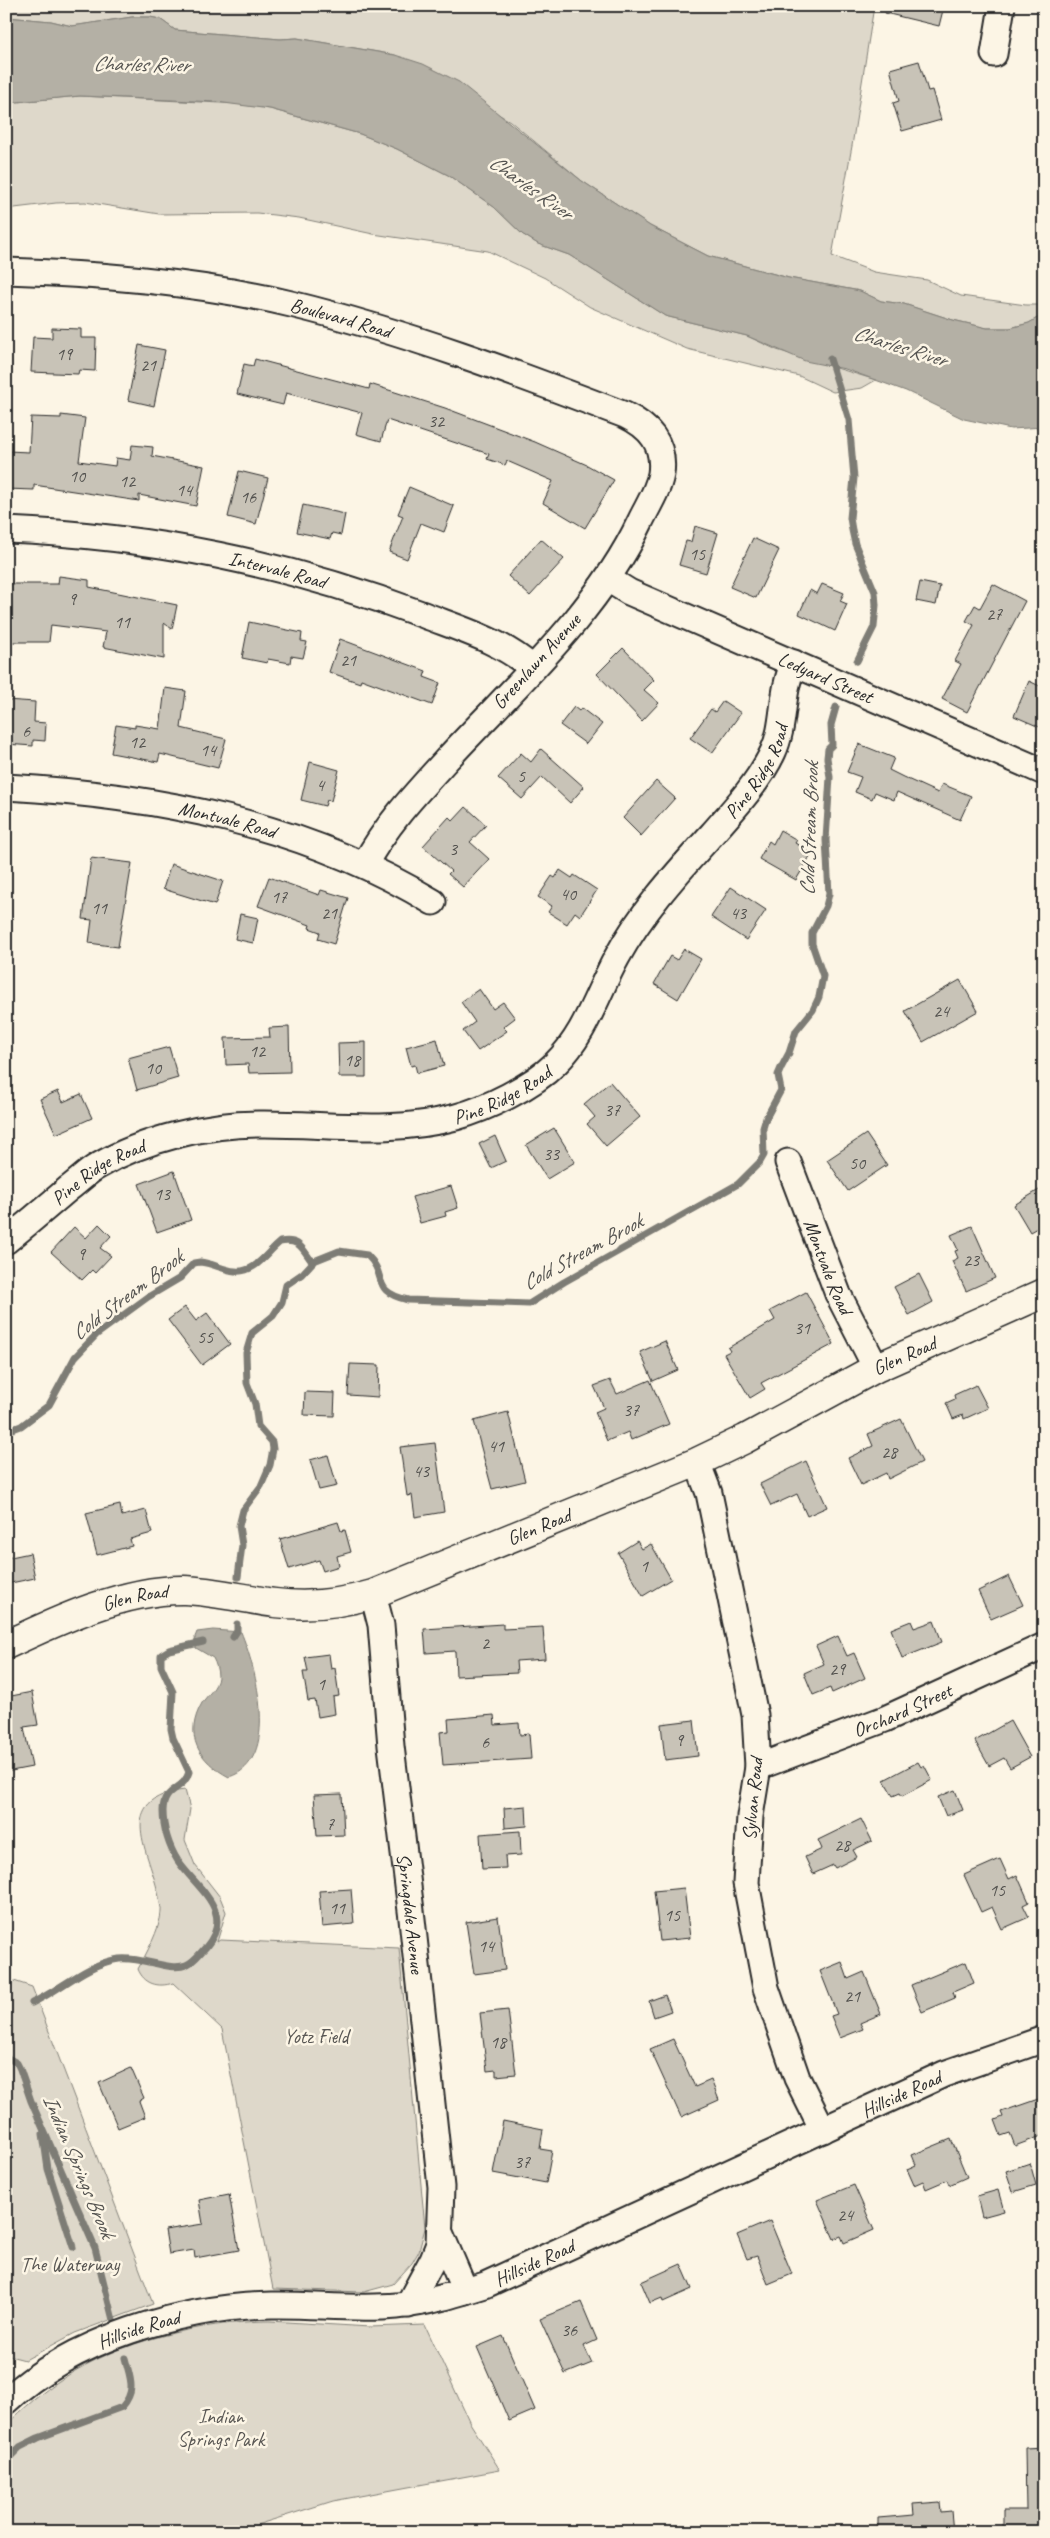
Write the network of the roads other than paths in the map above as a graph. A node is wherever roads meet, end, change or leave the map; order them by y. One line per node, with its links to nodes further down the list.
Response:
1 (1002, 6): 2 (street)
2 (994, 54)
3 (6, 271): 4 (street, Boulevard Road)
4 (655, 436): 6 (street, Greenlawn Avenue)
5 (6, 530): 8 (street, Intervale Road)
6 (608, 579): 7 (street, Ledyard Street); 8 (street, Greenlawn Avenue)
7 (794, 663): 9 (street, Ledyard Street); 14 (street, Pine Ridge Road)
8 (532, 668): 11 (street, Greenlawn Avenue)
9 (1044, 772)
10 (6, 787): 11 (street, Montvale Road)
11 (365, 864): 12 (street, Montvale Road)
12 (433, 902)
13 (788, 1162): 16 (street, Montvale Road)
14 (6, 1241)
15 (1044, 1293): 16 (street, Glen Road)
16 (876, 1368): 17 (street, Glen Road)
17 (697, 1462): 18 (street, Glen Road); 21 (street, Sylvan Road)
18 (373, 1594): 19 (street, Glen Road); 24 (street, Springdale Avenue)
19 (6, 1645)
20 (1044, 1646): 21 (street, Orchard Street)
21 (758, 1767): 23 (street, Sylvan Road)
22 (1044, 2039): 23 (street, Hillside Road)
23 (822, 2130): 25 (street, Hillside Road)
24 (441, 2235): 25 (street, Springdale Avenue); 26 (street, Springdale Avenue)
25 (465, 2291): 26 (street, Hillside Road)
26 (408, 2305): 27 (street, Hillside Road)
27 (6, 2401)

